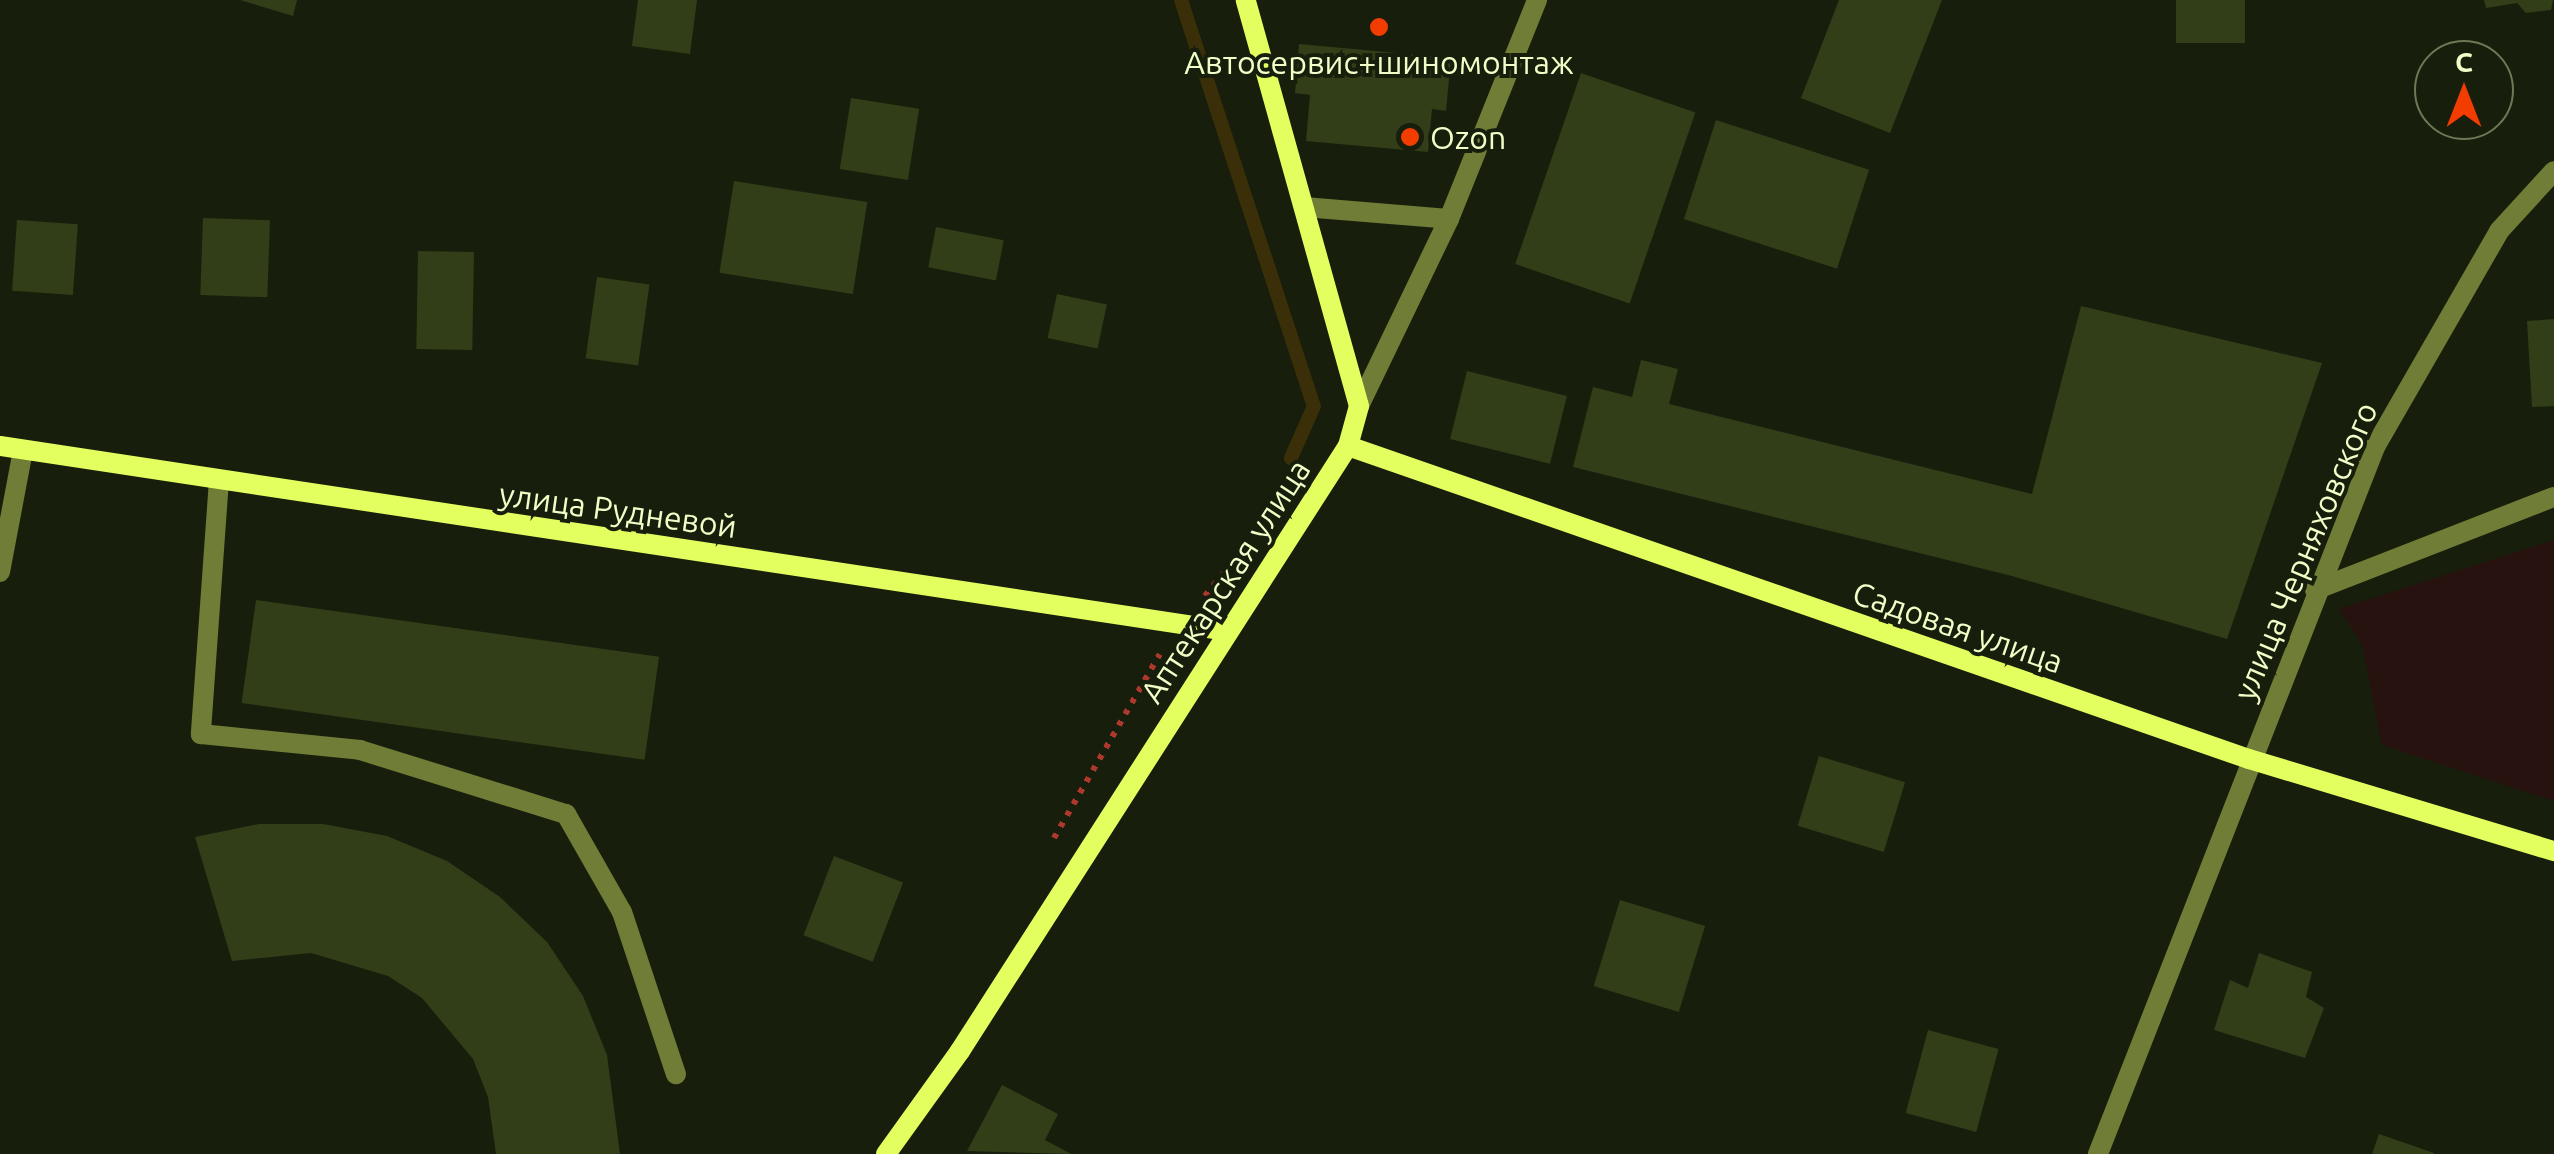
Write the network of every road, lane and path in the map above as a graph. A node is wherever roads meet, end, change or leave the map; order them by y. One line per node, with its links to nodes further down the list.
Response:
1 (1246, 0): 4 (street)
2 (1537, 0): 5 (street, Аптекарская улица)
3 (2554, 171): 14 (street, улица Черняховского)
4 (1304, 207): 5 (street); 6 (street)
5 (1450, 219): 6 (street, Аптекарская улица)
6 (1360, 406): 8 (street, Аптекарская улица)
7 (0, 446): 9 (street, улица Рудневой)
8 (1348, 446): 16 (street, Аптекарская улица); 18 (street, Садовая улица)
9 (23, 450): 10 (street, улица Рудневой); 13 (street)
10 (219, 480): 16 (street, улица Рудневой); 21 (street)
11 (2554, 497): 14 (street)
12 (1238, 554): 15 (path)
13 (0, 572)
14 (2315, 590): 18 (street, улица Черняховского)
15 (1205, 597)
16 (1228, 631): 22 (street, Аптекарская улица)
17 (1162, 651): 19 (path)
18 (2250, 759): 20 (street, Садовая улица); 23 (street, улица Черняховского)
19 (1050, 846)
20 (2554, 851)
21 (676, 1074)
22 (886, 1154)
23 (2098, 1154)

